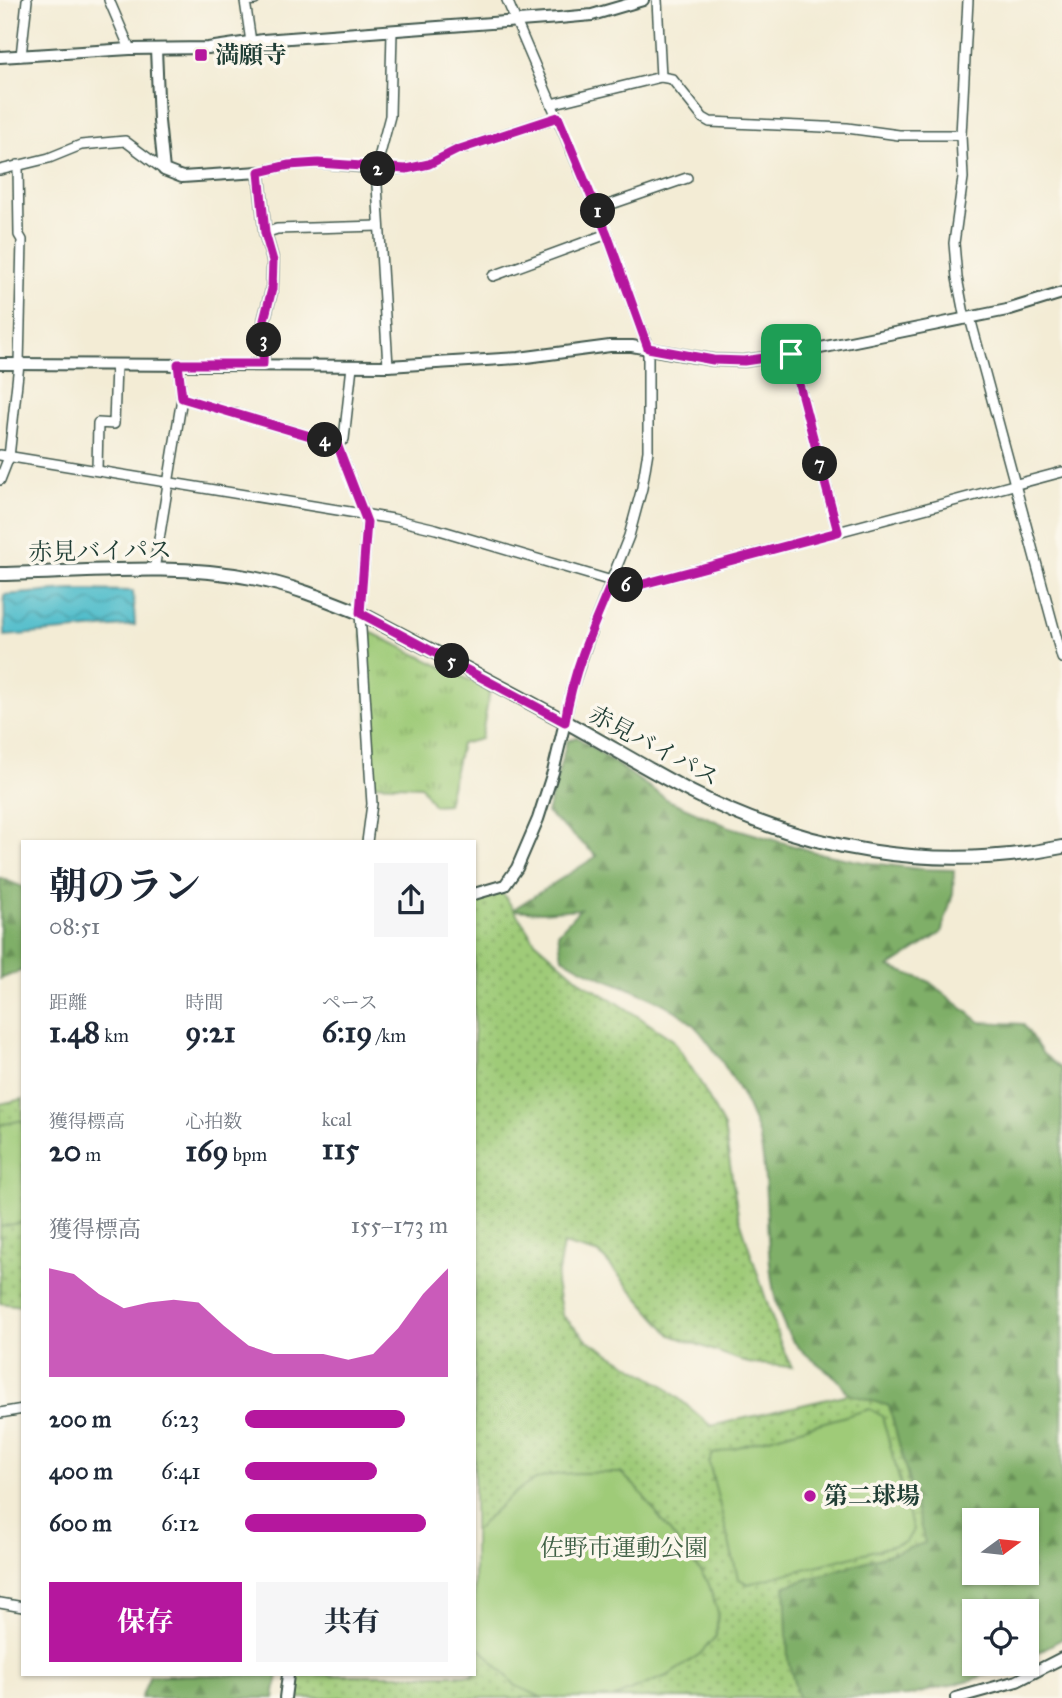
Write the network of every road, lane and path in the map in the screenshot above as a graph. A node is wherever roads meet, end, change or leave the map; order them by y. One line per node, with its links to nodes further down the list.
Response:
1 (27, 0): 13 (street)
2 (109, 0): 11 (street)
3 (255, 0): 10 (street)
4 (507, 0): 8 (street)
5 (643, 0): 8 (street)
6 (657, 0): 15 (street)
7 (968, 0): 18 (street)
8 (516, 21): 9 (street); 16 (street)
9 (392, 31): 10 (street); 20 (street)
10 (251, 42): 12 (street)
11 (130, 49): 12 (street); 13 (street)
12 (156, 49): 22 (street)
13 (21, 56): 14 (street)
14 (0, 57)
15 (661, 77): 16 (street); 18 (street)
16 (551, 104): 17 (street)
17 (558, 117): 20 (street); 25 (street)
18 (961, 135): 31 (street)
19 (18, 165): 21 (street); 22 (street); 35 (street)
20 (376, 169): 23 (street); 26 (street)
21 (0, 170)
22 (164, 170): 23 (street)
23 (259, 172): 27 (street)
24 (687, 178): 25 (street)
25 (597, 209): 28 (street)
26 (379, 226): 27 (street); 40 (street)
27 (265, 233): 37 (street)
28 (607, 234): 29 (street); 32 (street)
29 (493, 276)
30 (1062, 293): 31 (street)
31 (968, 318): 33 (street); 48 (street)
32 (648, 348): 33 (street); 40 (street); 53 (street)
33 (791, 354): 50 (street)
34 (0, 364): 35 (street)
35 (19, 364): 38 (street); 43 (street)
36 (178, 364): 37 (street); 38 (street); 41 (street)
37 (263, 364): 39 (street)
38 (116, 365): 44 (street)
39 (352, 366): 40 (street); 42 (street)
40 (388, 366)
41 (182, 398): 42 (street); 47 (street)
42 (337, 444): 49 (street)
43 (5, 456): 44 (street); 46 (street)
44 (97, 470): 47 (street)
45 (1062, 472): 48 (street)
46 (0, 480)
47 (168, 481): 49 (street); 51 (street)
48 (1016, 485): 50 (street); 55 (street)
49 (363, 514): 53 (street); 54 (street)
50 (838, 532): 53 (street)
51 (154, 570): 52 (main road, 赤見バイパス); 54 (main road, 赤見バイパス)
52 (0, 574)
53 (612, 582): 56 (street)
54 (360, 613): 56 (main road, 赤見バイパス); 57 (street)
55 (1062, 659)
56 (565, 722): 58 (main road, 赤見バイパス); 59 (street)
57 (367, 840)
58 (1062, 847)
59 (476, 893)
60 (21, 1409): 61 (street)
61 (0, 1413)
62 (0, 1603): 63 (street)
63 (21, 1606)
64 (1062, 1658): 67 (street)
65 (288, 1676): 66 (street)
66 (285, 1698)
67 (956, 1698)

